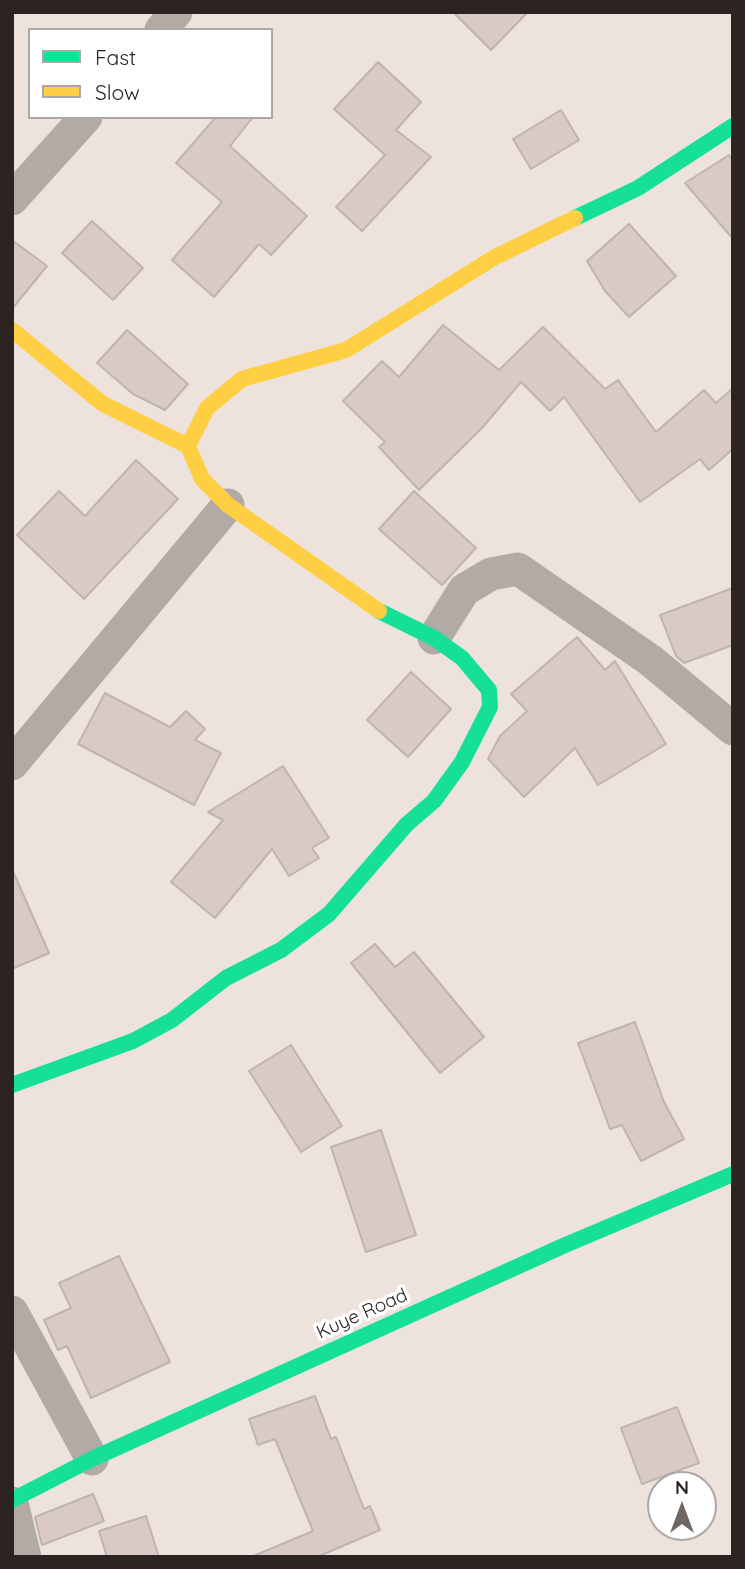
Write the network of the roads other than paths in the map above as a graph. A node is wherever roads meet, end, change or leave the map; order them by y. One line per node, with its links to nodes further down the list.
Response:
1 (176, 12): 2 (street)
2 (163, 28)
3 (84, 119): 5 (street)
4 (733, 126): 7 (street)
5 (12, 199)
6 (12, 330): 7 (street)
7 (188, 446): 8 (street)
8 (229, 505): 9 (street); 11 (street)
9 (434, 638): 10 (street); 12 (street)
10 (733, 729)
11 (12, 764)
12 (12, 1085)
13 (733, 1174): 15 (street, Kuye Road)
14 (12, 1312): 15 (street)
15 (92, 1459): 16 (street, Kuye Road)
16 (12, 1502): 17 (street)
17 (25, 1557)

